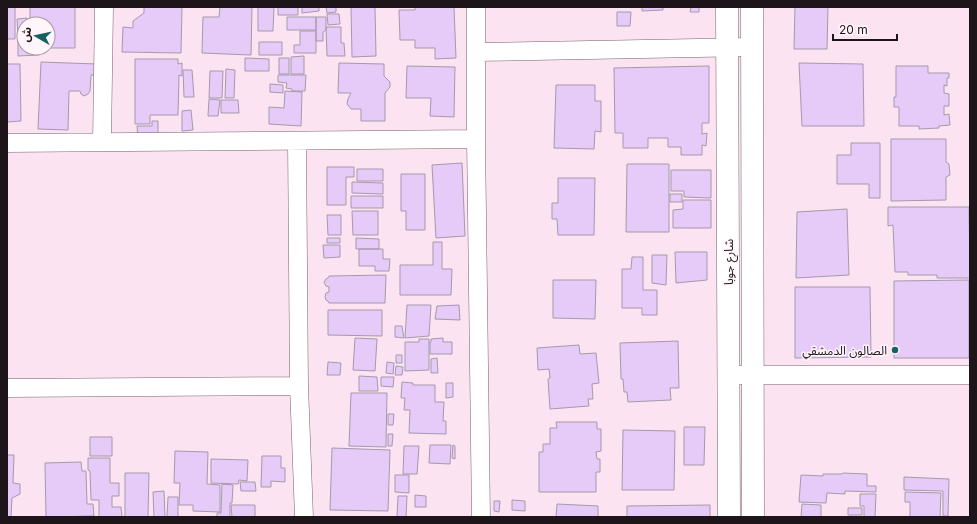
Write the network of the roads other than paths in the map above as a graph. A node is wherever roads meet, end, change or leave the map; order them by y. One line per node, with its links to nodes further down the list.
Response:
1 (104, 7): 10 (street)
2 (476, 7): 7 (street)
3 (727, 7): 5 (street, شارع جوبا)
4 (752, 7): 6 (street, شارع جوبا)
5 (727, 47): 6 (street); 7 (street); 12 (street, شارع جوبا)
6 (752, 47): 13 (street, شارع جوبا)
7 (477, 52): 8 (street)
8 (476, 139): 9 (street); 18 (street)
9 (297, 141): 10 (street); 15 (street)
10 (102, 142): 11 (street)
11 (7, 143)
12 (729, 375): 13 (street); 19 (street, شارع جوبا)
13 (753, 375): 14 (street); 20 (street, شارع جوبا)
14 (970, 375)
15 (299, 386): 16 (street); 17 (street)
16 (7, 388)
17 (304, 517)
18 (481, 517)
19 (729, 517)
20 (753, 517)

